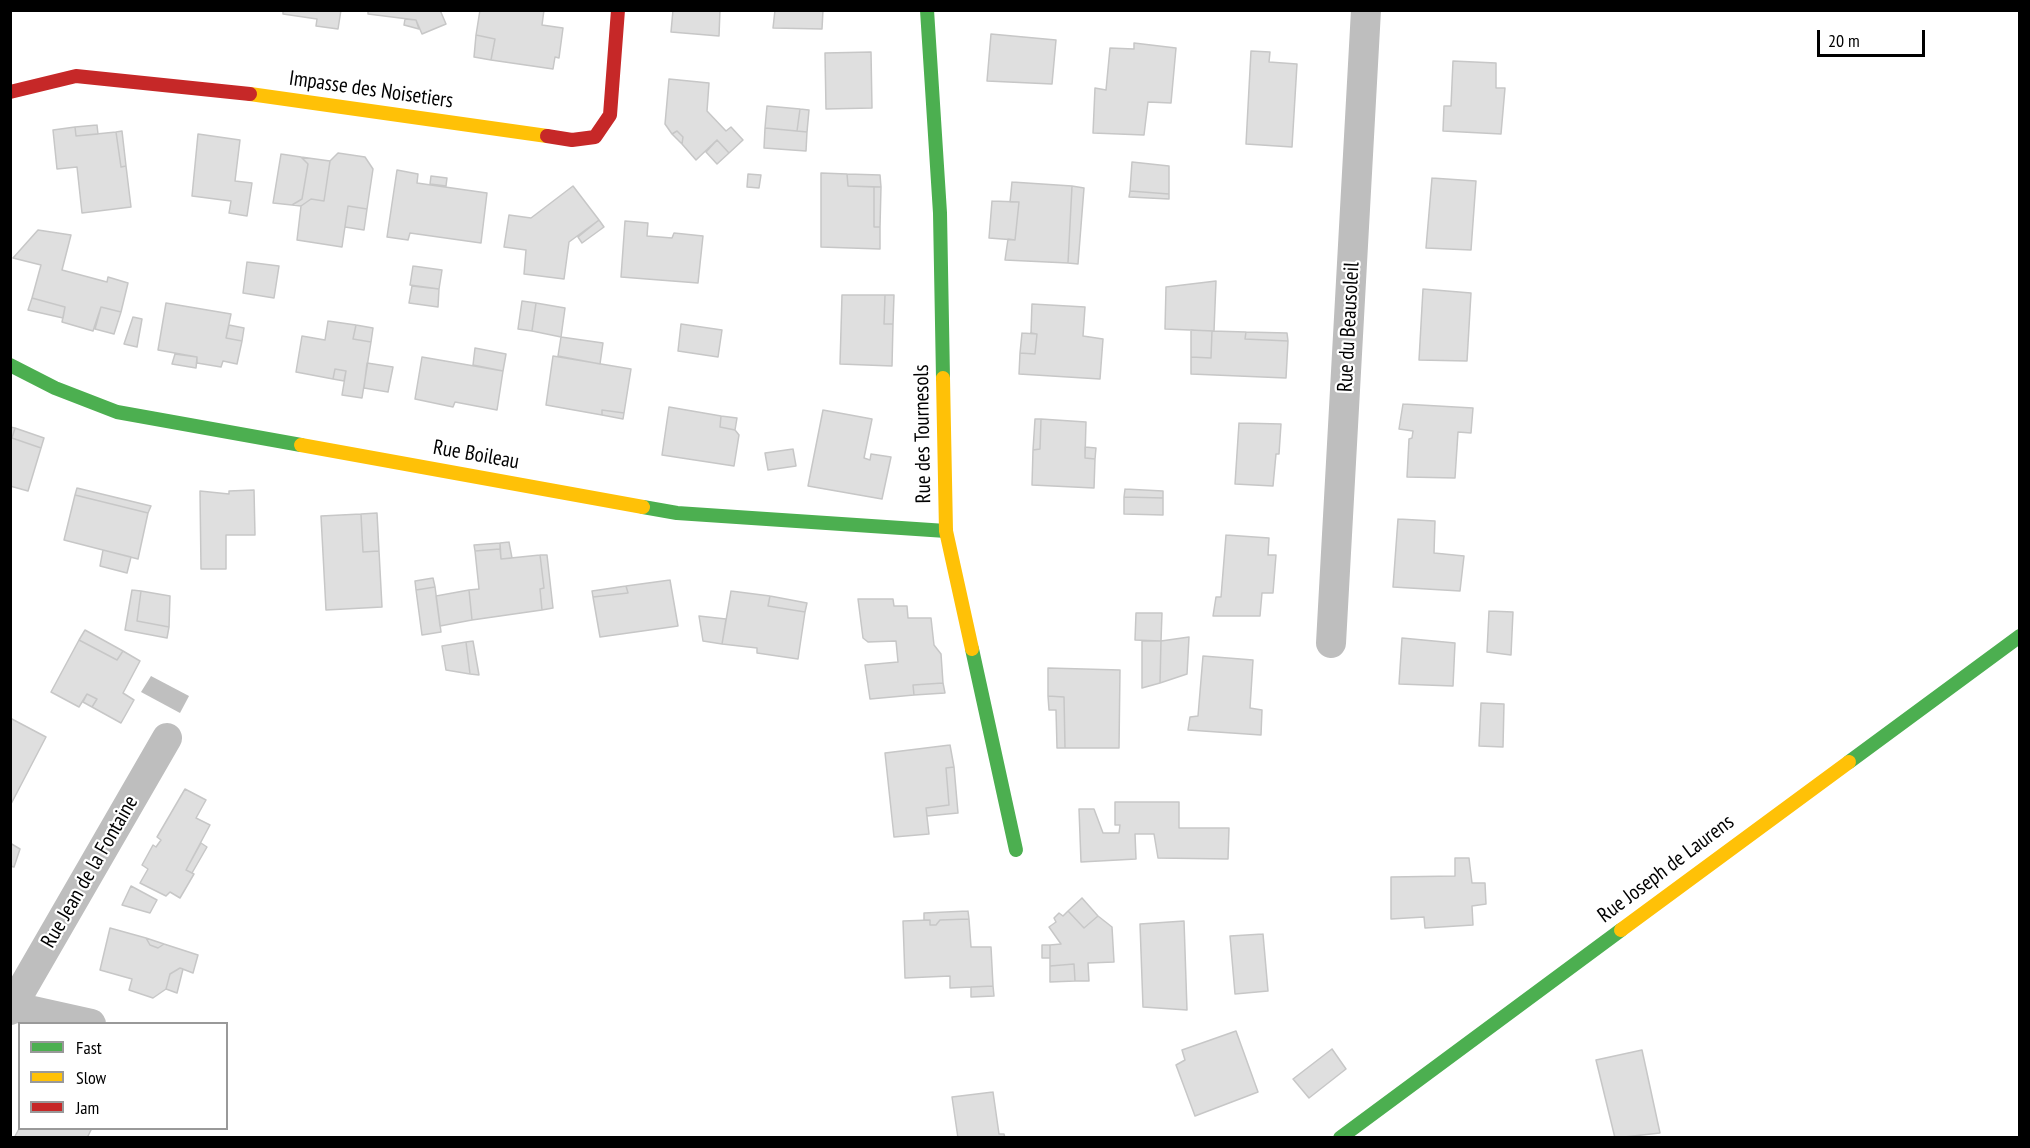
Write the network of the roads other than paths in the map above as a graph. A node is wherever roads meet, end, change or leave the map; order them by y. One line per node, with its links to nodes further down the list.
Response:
1 (618, 10): 4 (street, Impasse des Noisetiers)
2 (927, 10): 6 (street, Rue des Tournesols)
3 (1366, 10): 8 (street, Rue du Beausoleil)
4 (10, 92)
5 (10, 365): 6 (street, Rue Boileau)
6 (946, 531): 10 (street, Rue des Tournesols)
7 (2019, 636): 13 (street, Rue Joseph de Laurens)
8 (1331, 643)
9 (167, 738): 11 (street, Rue Jean de la Fontaine)
10 (1016, 850)
11 (11, 1007): 12 (street, Rue Jean de la Fontaine)
12 (86, 1022)
13 (1340, 1137)

